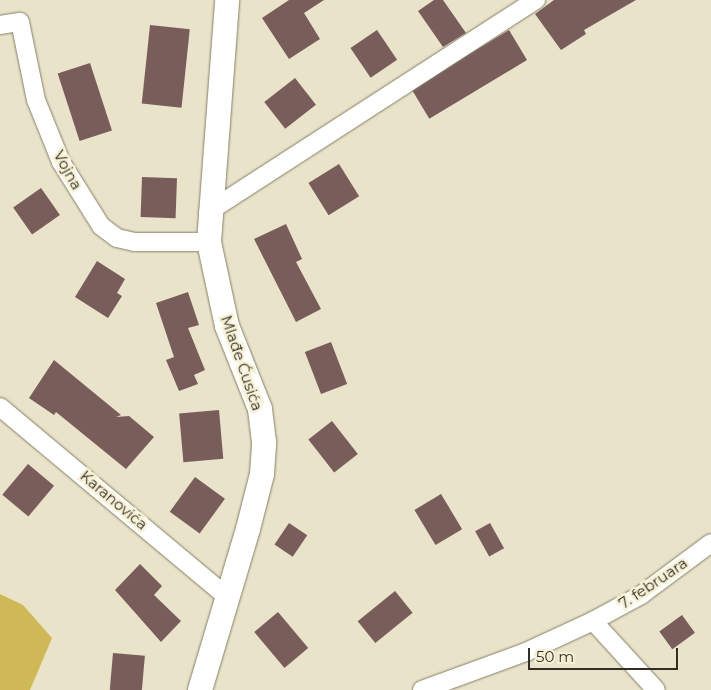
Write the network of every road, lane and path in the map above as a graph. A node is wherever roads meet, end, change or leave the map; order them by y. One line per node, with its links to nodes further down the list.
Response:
1 (536, 0): 4 (street)
2 (230, 2): 4 (street, Mlađe Ćusića)
3 (0, 25): 5 (street, Vojna)
4 (208, 212): 5 (street, Mlađe Ćusića)
5 (209, 242): 8 (street, Mlađe Ćusića)
6 (0, 407): 8 (street, Karanovića)
7 (711, 543): 9 (street, 7. februara)
8 (226, 596): 10 (street, Mlađe Ćusića)
9 (593, 621): 11 (street, 7. februara); 12 (street)
10 (200, 690)
11 (422, 690)
12 (656, 690)

